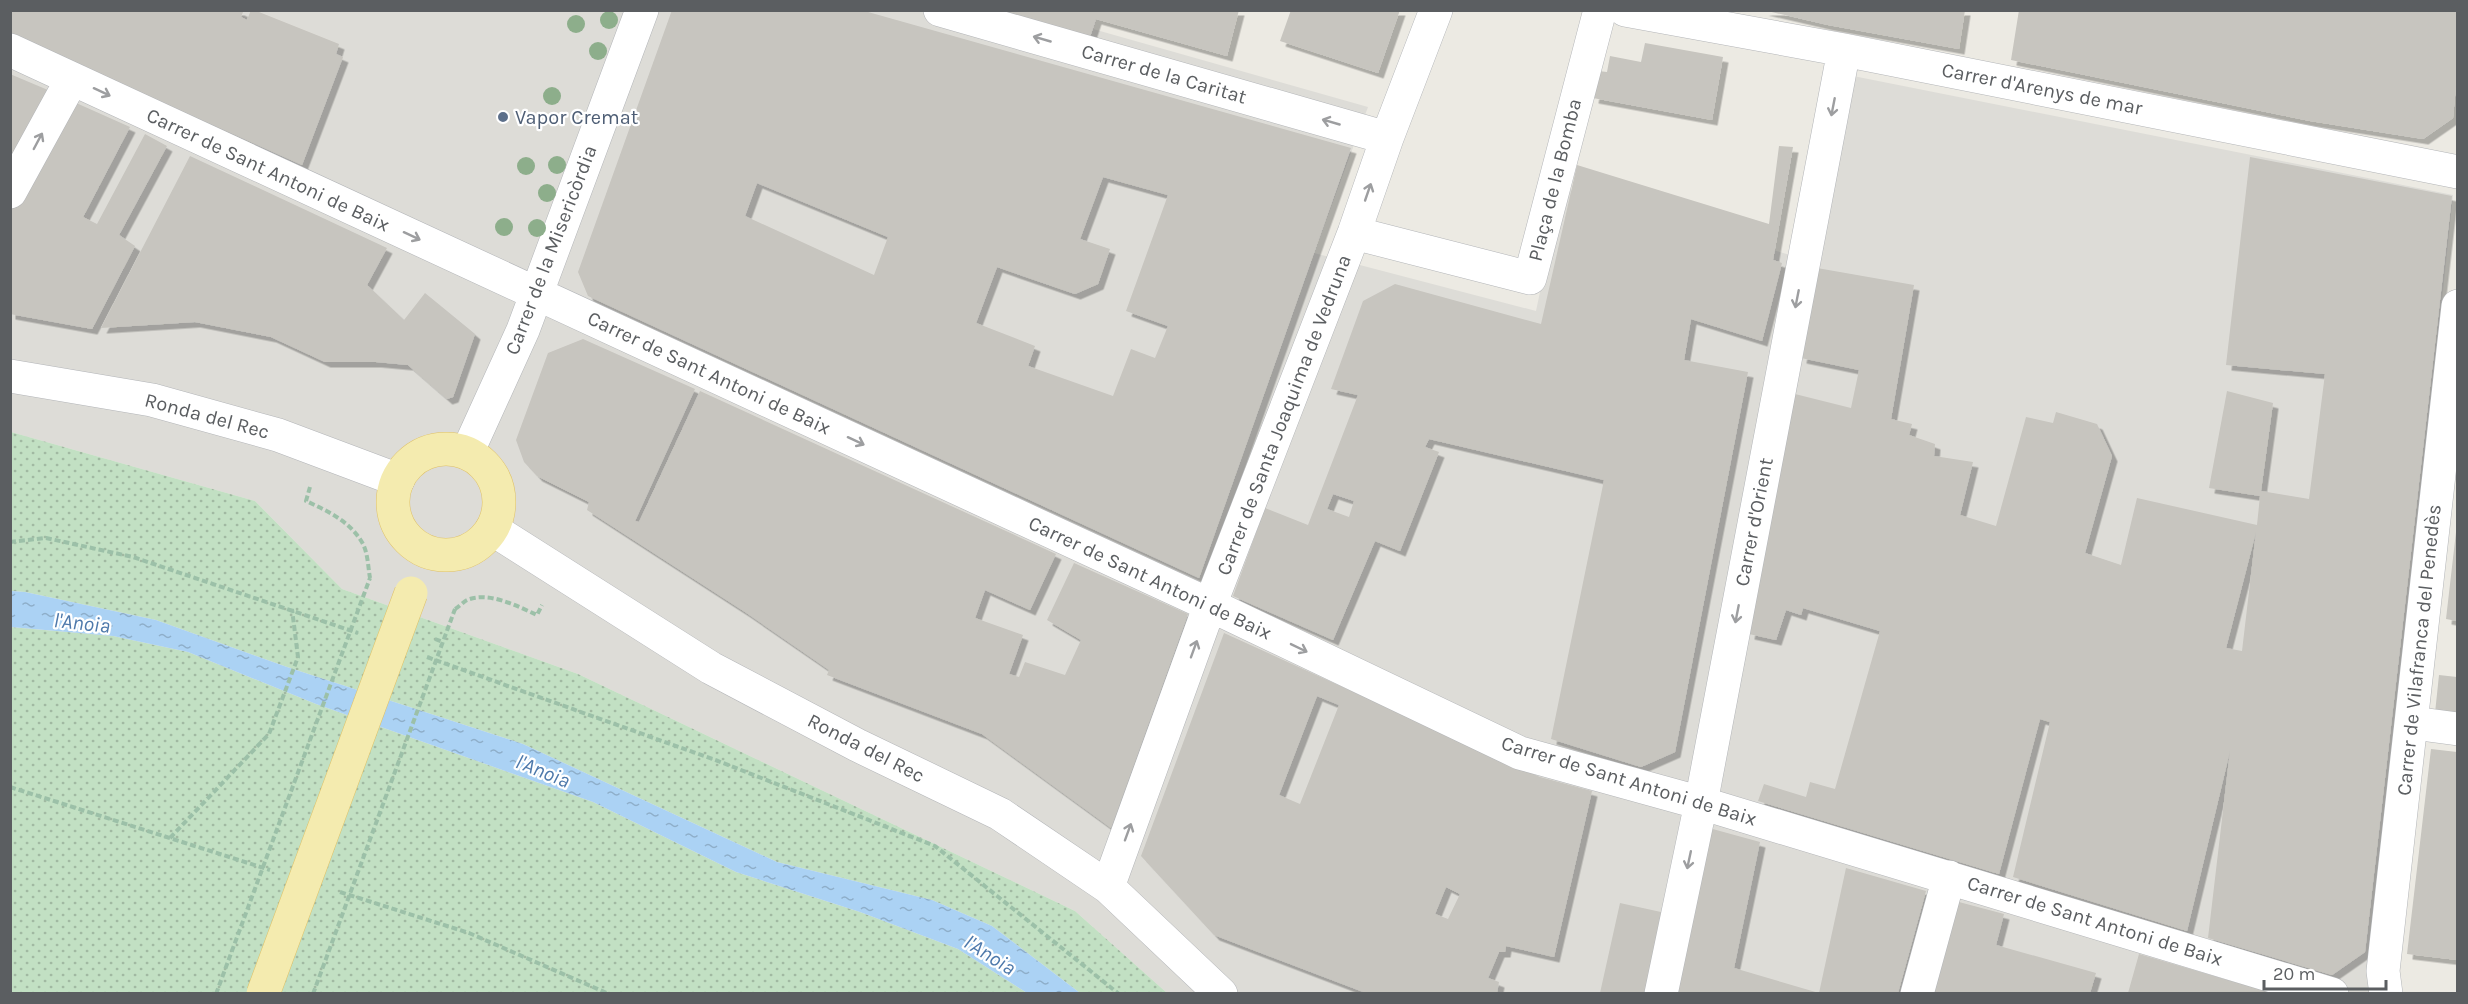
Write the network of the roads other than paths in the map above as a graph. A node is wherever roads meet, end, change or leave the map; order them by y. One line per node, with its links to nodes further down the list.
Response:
1 (642, 10): 13 (street, Carrer de la Misericòrdia)
2 (940, 10): 9 (street, Carrer de la Caritat, one-way to 2)
3 (1436, 10): 9 (street, Carrer de Santa Joaquima de Vedruna)
4 (1600, 10): 12 (street, Plaça de la Bomba)
5 (1625, 10): 7 (street, Carrer d'Arenys de mar)
6 (10, 50): 8 (street, Carrer de Sant Antoni de Baix)
7 (1844, 50): 10 (street, Carrer d'Arenys de mar); 24 (street, Carrer d'Orient, one-way to 24)
8 (72, 79): 11 (street, one-way to 8); 13 (street, Carrer de Sant Antoni de Baix, one-way to 13)
9 (1387, 138): 12 (street, Carrer de Santa Joaquima de Vedruna, one-way to 9)
10 (2457, 172)
11 (10, 192)
12 (1354, 233): 21 (street, Carrer de Santa Joaquima de Vedruna)
13 (536, 293): 16 (street, Carrer de la Misericòrdia); 21 (street, Carrer de Sant Antoni de Baix, one-way to 21)
14 (2457, 306): 18 (street, Carrer de Vilafranca del Penedès)
15 (10, 376): 17 (street, Ronda del Rec)
16 (467, 453): 17 (main road); 19 (main road)
17 (398, 480): 20 (main road)
18 (2446, 508): 22 (street, Carrer de Vilafranca del Penedès)
19 (492, 529): 20 (main road); 26 (street, Ronda del Rec)
20 (426, 551): 27 (main road, bridge)
21 (1210, 605): 24 (street, Carrer de Sant Antoni de Baix, one-way to 24); 26 (street, Carrer de Santa Joaquima de Vedruna, one-way to 21)
22 (2413, 723): 23 (street); 32 (street, Carrer de Vilafranca del Penedès)
23 (2457, 729)
24 (1701, 803): 25 (street, Carrer de Sant Antoni de Baix); 29 (street, Carrer d'Orient, one-way to 29)
25 (1949, 877): 30 (street); 31 (street, Carrer de Sant Antoni de Baix)
26 (1108, 887): 28 (street, Ronda del Rec)
27 (262, 993)
28 (1221, 993)
29 (1661, 993)
30 (1917, 993)
31 (2332, 993)
32 (2386, 993)

